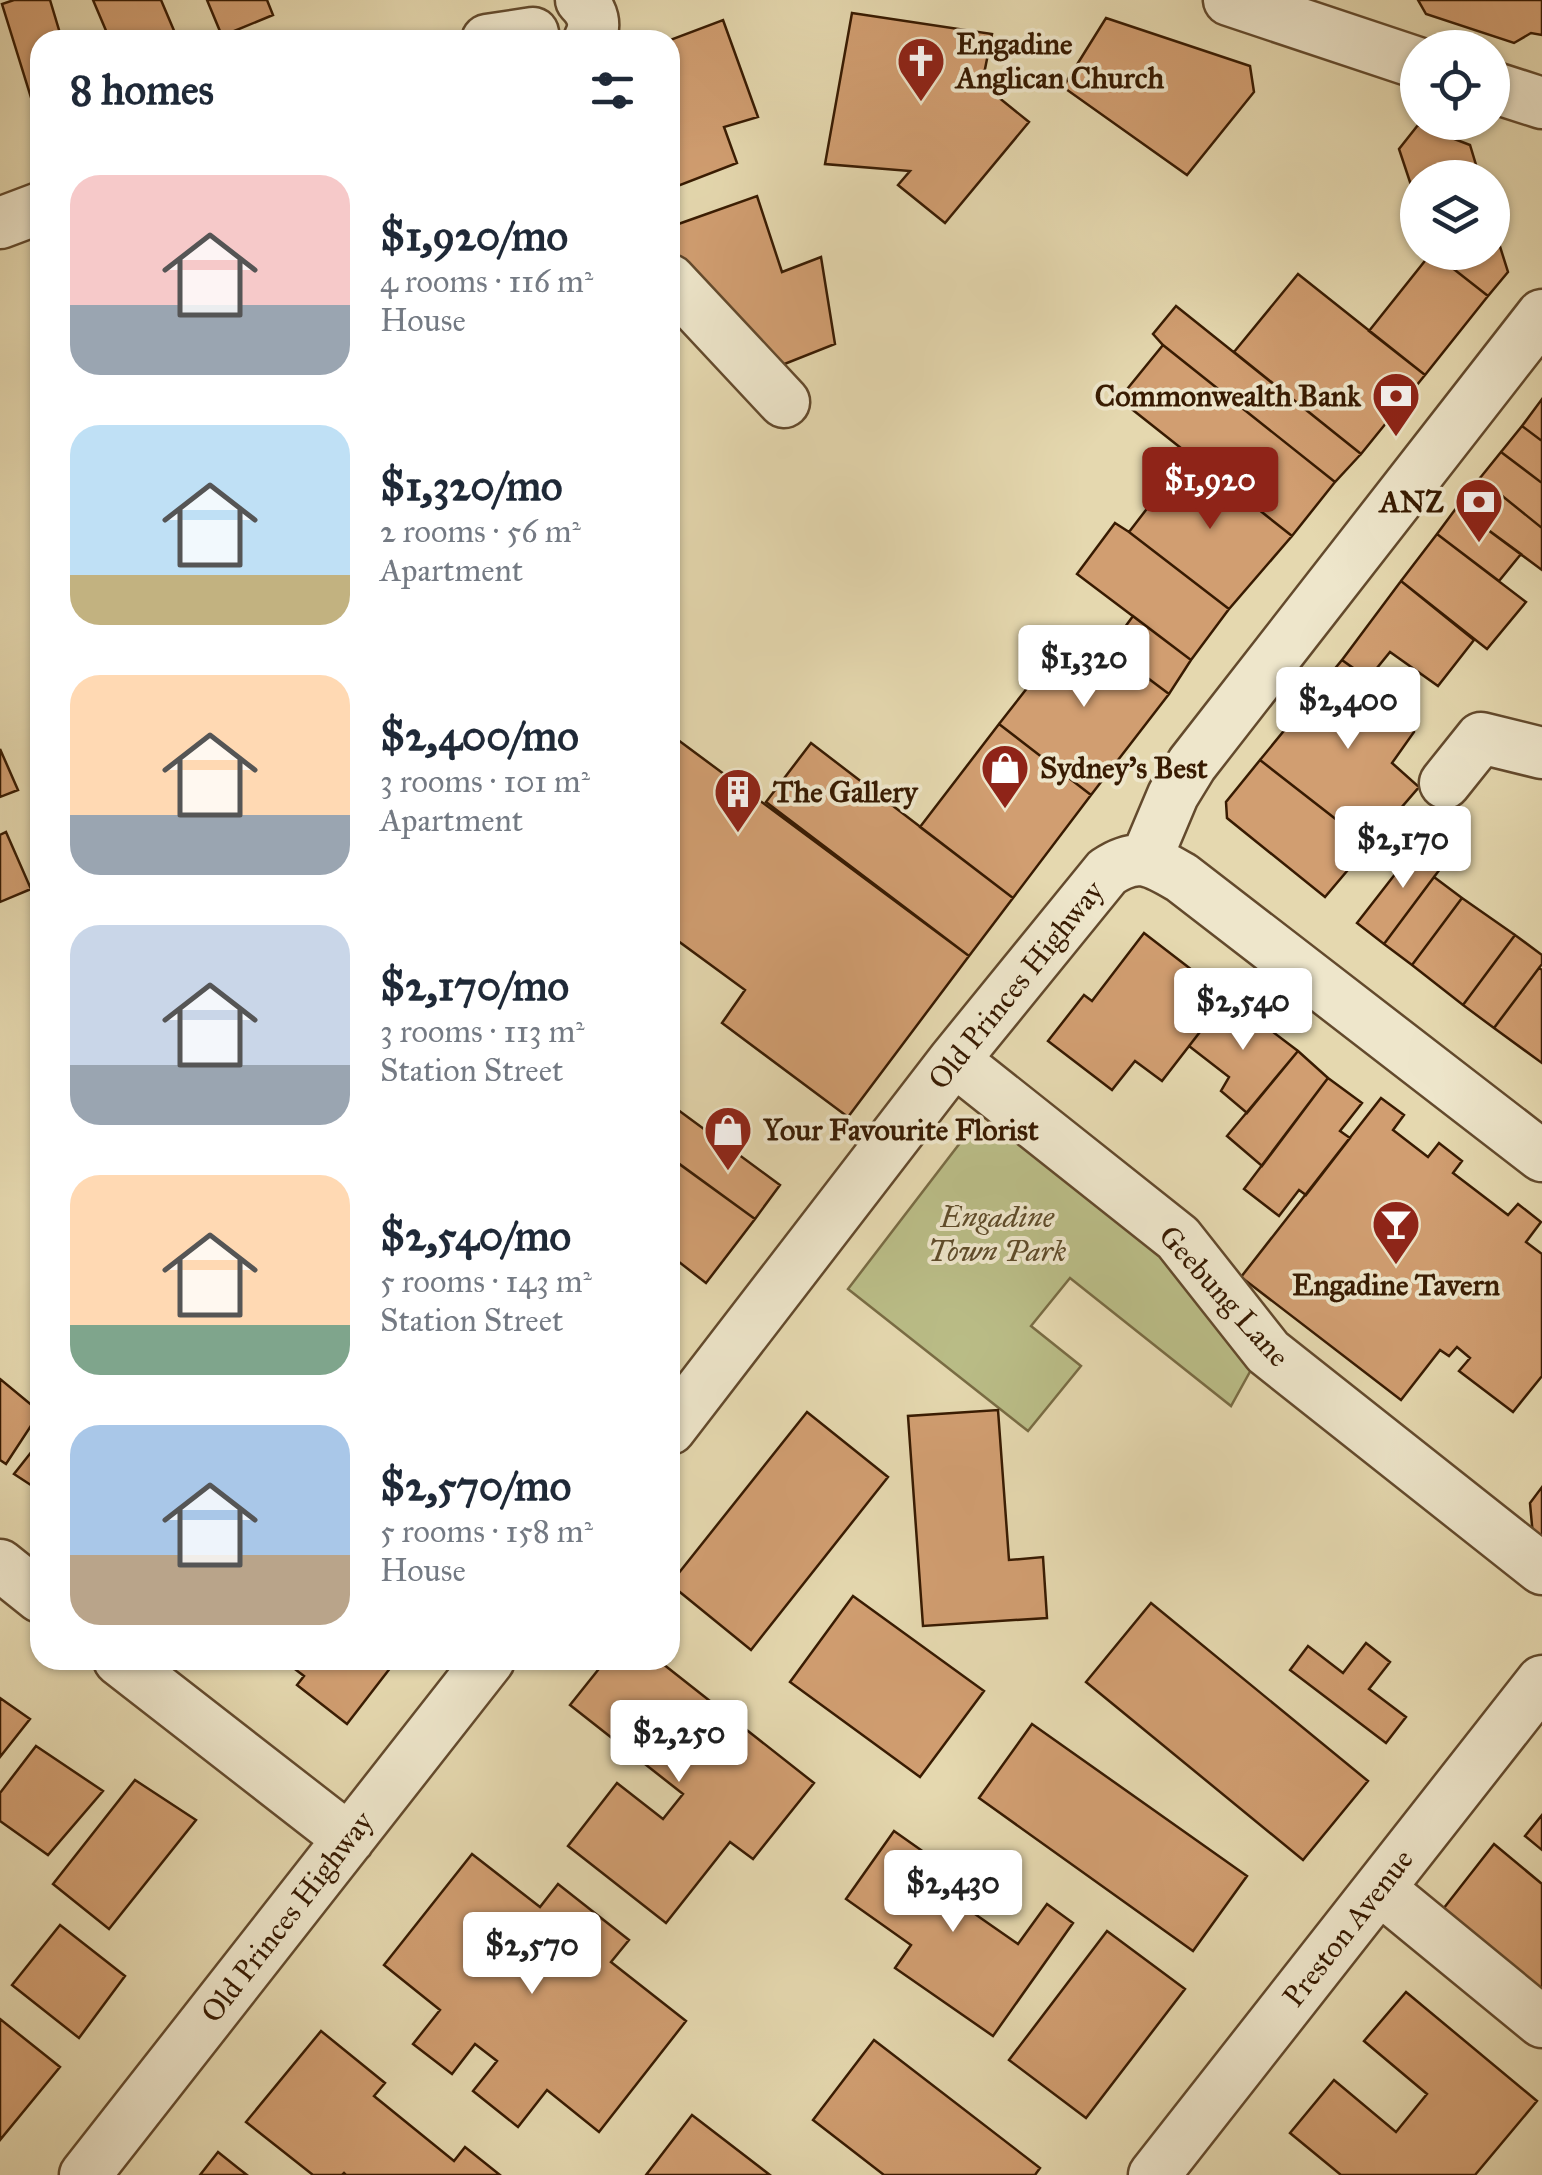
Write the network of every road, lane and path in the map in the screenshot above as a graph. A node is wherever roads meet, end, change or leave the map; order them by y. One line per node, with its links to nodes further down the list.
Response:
1 (1229, 0): 2 (street)
2 (1334, 17): 3 (street)
3 (1400, 53)
4 (1510, 92): 5 (street)
5 (1542, 102)
6 (30, 212): 7 (street)
7 (0, 223)
8 (680, 291): 10 (street)
9 (1542, 315): 13 (street)
10 (784, 402)
11 (1542, 753): 12 (street)
12 (1445, 783)
13 (1146, 859): 14 (street, Old Princes Highway); 15 (street)
14 (954, 1060): 16 (street, Old Princes Highway); 18 (street, Geebung Lane)
15 (1542, 1156)
16 (680, 1416)
17 (0, 1565): 19 (street)
18 (1542, 1569)
19 (30, 1589)
20 (132, 1670): 23 (street)
21 (481, 1670): 23 (street, Old Princes Highway)
22 (1542, 1681): 24 (street, Preston Avenue)
23 (349, 1838): 26 (street, Old Princes Highway)
24 (1380, 1889): 25 (street); 27 (street, Preston Avenue)
25 (1542, 2022)
26 (85, 2175)
27 (1154, 2175)

